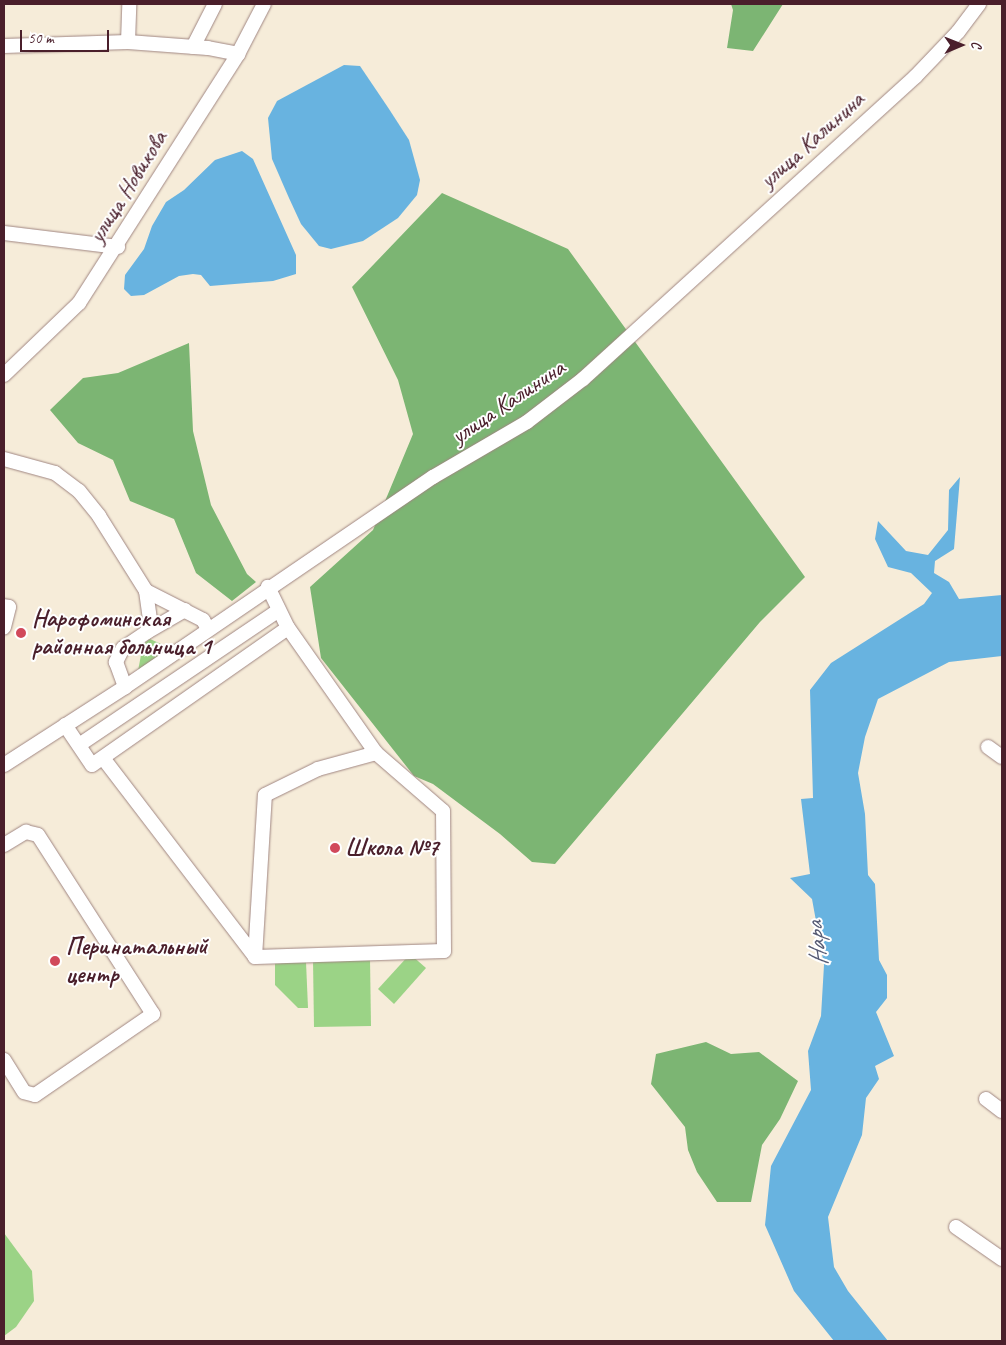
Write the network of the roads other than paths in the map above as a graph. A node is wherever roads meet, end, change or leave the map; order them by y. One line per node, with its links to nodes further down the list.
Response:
1 (129, 4): 5 (street)
2 (215, 4): 7 (street)
3 (264, 4): 8 (street, улица Новикова)
4 (979, 4): 13 (street, улица Калинина)
5 (128, 42): 6 (street); 7 (street)
6 (4, 46)
7 (193, 47): 8 (street)
8 (238, 54): 10 (street, улица Новикова)
9 (4, 233): 10 (street)
10 (118, 247): 11 (street, улица Новикова)
11 (4, 375)
12 (4, 459): 14 (street)
13 (268, 587): 17 (street); 20 (street, улица Калинина)
14 (146, 591): 16 (street); 21 (street)
15 (4, 606): 18 (street)
16 (185, 610): 20 (street); 21 (street)
17 (278, 611): 19 (street); 24 (street)
18 (4, 627)
19 (288, 628): 26 (street); 28 (street)
20 (208, 630): 22 (street, улица Калинина)
21 (147, 632): 22 (street)
22 (125, 687): 23 (street, улица Калинина)
23 (65, 726): 24 (street); 29 (street, улица Калинина)
24 (79, 746): 28 (street)
25 (988, 747): 27 (street)
26 (376, 753): 31 (street); 31 (street)
27 (1002, 757)
28 (103, 758): 31 (street)
29 (4, 765)
30 (4, 845): 32 (street)
31 (255, 957)
32 (4, 1060)
33 (986, 1099): 34 (street)
34 (1002, 1111)
35 (956, 1227): 36 (street)
36 (1002, 1259)

